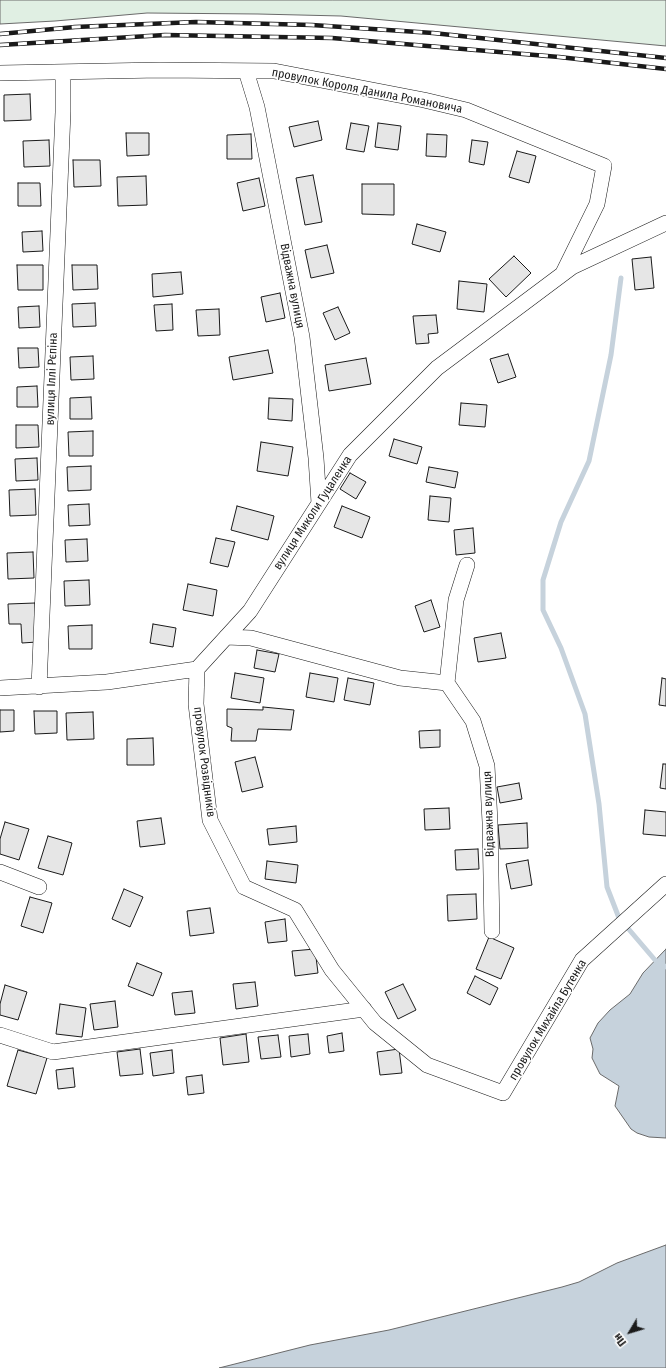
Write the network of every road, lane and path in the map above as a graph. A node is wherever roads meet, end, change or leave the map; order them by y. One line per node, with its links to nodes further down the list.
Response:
1 (246, 71): 2 (street, провулок Короля Данила Романовича); 5 (street, провулок Короля Данила Романовича); 6 (street, Відважна вулиця)
2 (63, 72): 3 (street, провулок Короля Данила Романовича); 11 (street, вулиця Іллі Рєпіна)
3 (0, 73)
4 (666, 223): 5 (street, вулиця Миколи Гуцаленка)
5 (562, 274): 6 (street, вулиця Миколи Гуцаленка)
6 (319, 504): 8 (street, вулиця Миколи Гуцаленка)
7 (467, 565): 10 (street)
8 (226, 637): 9 (street, вулиця Миколи Гуцаленка); 10 (street)
9 (197, 669): 11 (street); 17 (street, провулок Розвідників)
10 (447, 683): 16 (street, Відважна вулиця)
11 (39, 687): 12 (street)
12 (0, 688)
13 (0, 872): 15 (street)
14 (666, 884): 19 (street, провулок Михайла Бутенка)
15 (39, 887)
16 (492, 931)
17 (364, 1009): 18 (street); 19 (street, провулок Розвідників)
18 (0, 1035)
19 (503, 1093)

